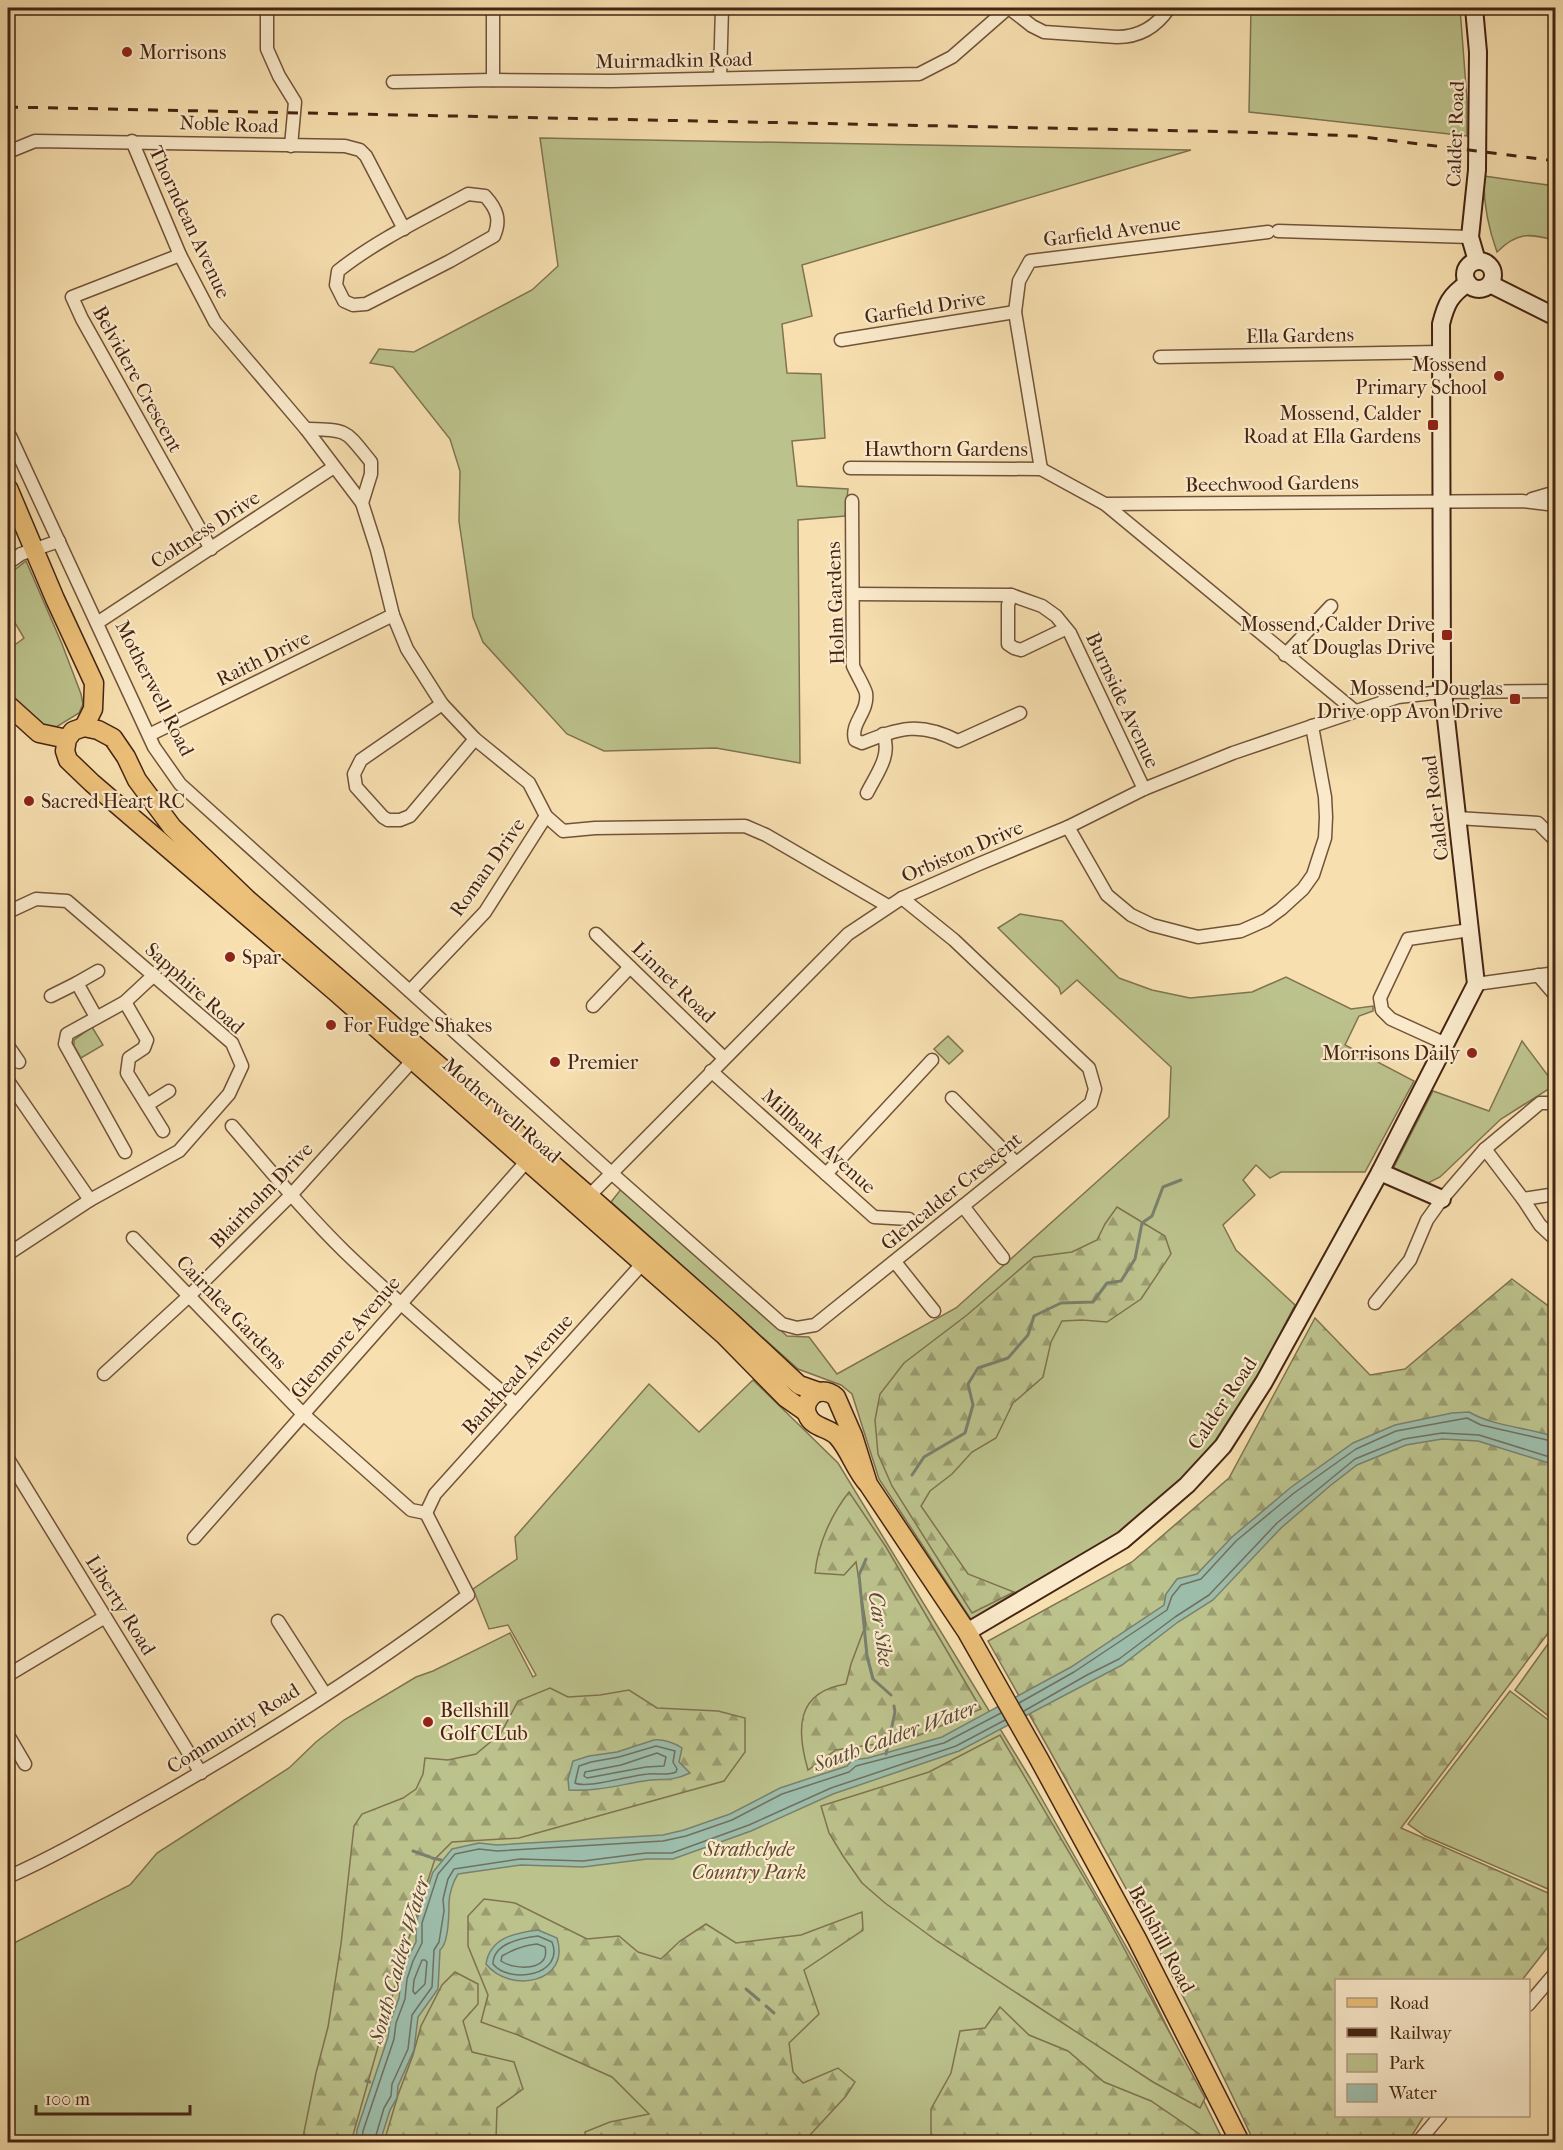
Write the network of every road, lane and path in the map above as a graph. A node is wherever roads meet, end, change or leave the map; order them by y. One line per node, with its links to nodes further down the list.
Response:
1 (267, 8): 11 (street)
2 (493, 8): 8 (street)
3 (722, 8): 7 (street)
4 (1008, 8): 5 (street); 7 (street, Muirmadkin Road)
5 (1169, 8)
6 (1474, 8): 14 (street, Calder Road)
7 (720, 78): 8 (street, Muirmadkin Road)
8 (493, 80): 9 (street, Muirmadkin Road)
9 (393, 82)
10 (132, 141): 11 (street, Noble Road); 12 (street, Noble Road); 15 (street, Thorndean Avenue)
11 (291, 146): 13 (street, Noble Road)
12 (8, 152)
13 (404, 229): 13 (street)
14 (1470, 237): 16 (street, Calder Road); 19 (street, Garfield Avenue)
15 (180, 255): 24 (street, Thorndean Avenue); 38 (street, Belvidere Crescent)
16 (1477, 261): 17 (street); 18 (street)
17 (1468, 283): 18 (street); 22 (street, Calder Road)
18 (1490, 284): 20 (street)
19 (1015, 312): 21 (street, Garfield Drive); 28 (street, Garfield Avenue)
20 (1556, 317)
21 (841, 340)
22 (1440, 352): 23 (street, Ella Gardens); 32 (street, Calder Road)
23 (1160, 357)
24 (306, 429): 26 (street, Thorndean Avenue); 34 (street)
25 (10, 436): 37 (street, Motherwell Road)
26 (334, 467): 34 (street, Thorndean Avenue); 38 (street, Coltness Drive)
27 (850, 468): 28 (street, Hawthorn Gardens)
28 (1041, 470): 35 (street, Beechwood Gardens)
29 (8, 488): 39 (main road)
30 (1556, 492): 33 (street)
31 (852, 501): 41 (street, Holm Gardens)
32 (1440, 501): 33 (street, Beechwood Gardens); 35 (street, Beechwood Gardens); 48 (street, Calder Road)
33 (1522, 501): 36 (street)
34 (362, 503): 44 (street, Thorndean Avenue)
35 (1105, 504): 47 (street, Beechwood Gardens)
36 (1556, 505)
37 (59, 542): 39 (street); 45 (street, Motherwell Road)
38 (211, 549): 45 (street, Coltness Drive)
39 (34, 551): 40 (street); 55 (main road)
40 (8, 563)
41 (853, 594): 42 (street, Burnside Avenue); 56 (street, Holm Gardens)
42 (1011, 594): 46 (street, Burnside Avenue); 46 (street, Burnside Avenue)
43 (1331, 606): 47 (street)
44 (393, 615): 50 (street, Thorndean Avenue); 57 (street, Raith Drive)
45 (97, 623): 57 (street, Motherwell Road)
46 (1065, 629): 61 (street, Burnside Avenue)
47 (1285, 655): 52 (street, Beechwood Gardens)
48 (1442, 692): 49 (street, Orbiston Drive); 52 (street, Orbiston Drive); 65 (street, Calder Road)
49 (1556, 692)
50 (442, 704): 59 (street, Thorndean Avenue); 59 (street)
51 (8, 705): 58 (main road)
52 (1355, 711): 54 (street, Orbiston Drive)
53 (1020, 713): 56 (street, Holm Gardens)
54 (1312, 726): 61 (street, Orbiston Drive); 66 (street)
55 (84, 727): 58 (main road); 60 (main road, Motherwell Road)
56 (883, 734): 62 (street)
57 (149, 735): 80 (street, Motherwell Road)
58 (67, 739): 63 (main road, Motherwell Road)
59 (475, 739): 64 (street, Thorndean Avenue)
60 (137, 780): 63 (main road); 109 (main road, Motherwell Road)
61 (1144, 789): 66 (street, Orbiston Drive)
62 (867, 793)
63 (110, 800): 90 (main road, Motherwell Road)
64 (546, 816): 69 (street); 80 (street, Roman Drive)
65 (1457, 818): 67 (street); 71 (street, Calder Road)
66 (1068, 827): 68 (street, Orbiston Drive)
67 (1556, 841)
68 (902, 898): 69 (street, Orbiston Drive); 103 (street, Glencalder Crescent)
69 (888, 906): 88 (street, Orbiston Drive)
70 (8, 912): 76 (street, Sapphire Road)
71 (1470, 930): 79 (street, Calder Road); 86 (street)
72 (596, 934): 73 (street, Linnet Road)
73 (630, 967): 84 (street); 88 (street, Linnet Road)
74 (98, 971): 78 (street)
75 (1556, 973): 77 (street)
76 (154, 975): 83 (street); 112 (street, Sapphire Road)
77 (1538, 975): 79 (street); 82 (street)
78 (77, 983): 81 (street); 85 (street)
79 (1476, 984): 86 (street, Calder Road)
80 (410, 991): 105 (street, Motherwell Road)
81 (51, 996)
82 (1556, 996)
83 (125, 1002): 85 (street); 97 (street)
84 (593, 1006)
85 (96, 1017): 101 (street)
86 (1446, 1044): 104 (street, Calder Road)
87 (8, 1046): 91 (street)
88 (724, 1058): 92 (street, Orbiston Drive)
89 (932, 1060): 106 (street)
90 (412, 1061): 102 (main road, Motherwell Road); 108 (street, Blairholm Drive)
91 (19, 1062)
92 (711, 1071): 105 (street, Orbiston Drive); 106 (street, Millbank Avenue)
93 (8, 1081): 112 (street)
94 (169, 1091): 97 (street)
95 (952, 1098): 103 (street)
96 (1556, 1103): 100 (street)
97 (147, 1105): 99 (street)
98 (232, 1126): 108 (street)
99 (163, 1131)
100 (1485, 1149): 110 (street); 111 (street)
101 (125, 1152)
102 (526, 1162): 120 (main road, Motherwell Road); 123 (street, Glenmore Avenue)
103 (1016, 1162): 113 (street, Glencalder Crescent)
104 (1380, 1172): 110 (street); 138 (street, Calder Road)
105 (611, 1173): 109 (street, Orbiston Drive); 119 (street, Glencalder Crescent)
106 (826, 1174): 114 (street, Millbank Avenue)
107 (1556, 1194): 111 (street)
108 (291, 1195): 121 (street, Blairholm Drive); 123 (street)
109 (590, 1196): 126 (main road, Motherwell Road)
110 (1442, 1199): 122 (street)
111 (1523, 1199): 116 (street)
112 (90, 1200): 117 (street, Sapphire Road)
113 (963, 1206): 118 (street); 119 (street, Glencalder Crescent)
114 (909, 1218)
115 (133, 1238): 121 (street, Cairnlea Gardens)
116 (1556, 1240)
117 (8, 1254)
118 (1003, 1258)
119 (895, 1262): 124 (street)
120 (642, 1264): 127 (street, Bankhead Avenue); 129 (main road, Motherwell Road)
121 (189, 1296): 125 (street, Blairholm Drive); 130 (street, Cairnlea Gardens)
122 (1375, 1303)
123 (400, 1304): 127 (street); 130 (street, Glenmore Avenue)
124 (934, 1311)
125 (104, 1374)
126 (819, 1392): 128 (main road); 129 (main road)
127 (516, 1404): 134 (street, Bankhead Avenue)
128 (841, 1409): 131 (main road); 133 (main road)
129 (806, 1412): 131 (main road)
130 (303, 1414): 134 (street, Cairnlea Gardens); 135 (street, Glenmore Avenue)
131 (824, 1428): 133 (main road, Bellshill Road)
132 (8, 1459): 136 (street, Liberty Road)
133 (867, 1484): 138 (main road, Bellshill Road)
134 (426, 1513): 140 (street, Community Road)
135 (194, 1538)
136 (105, 1617): 139 (street); 143 (street, Liberty Road)
137 (278, 1621): 140 (street)
138 (967, 1632): 148 (main road, Bellshill Road)
139 (8, 1675)
140 (325, 1694): 143 (street, Community Road)
141 (8, 1735): 142 (street)
142 (25, 1764)
143 (201, 1773): 144 (street, Community Road)
144 (8, 1877)
145 (1556, 1972): 146 (street)
146 (1530, 2003)
147 (1438, 2117): 149 (street)
148 (1240, 2142)
149 (1418, 2142)

